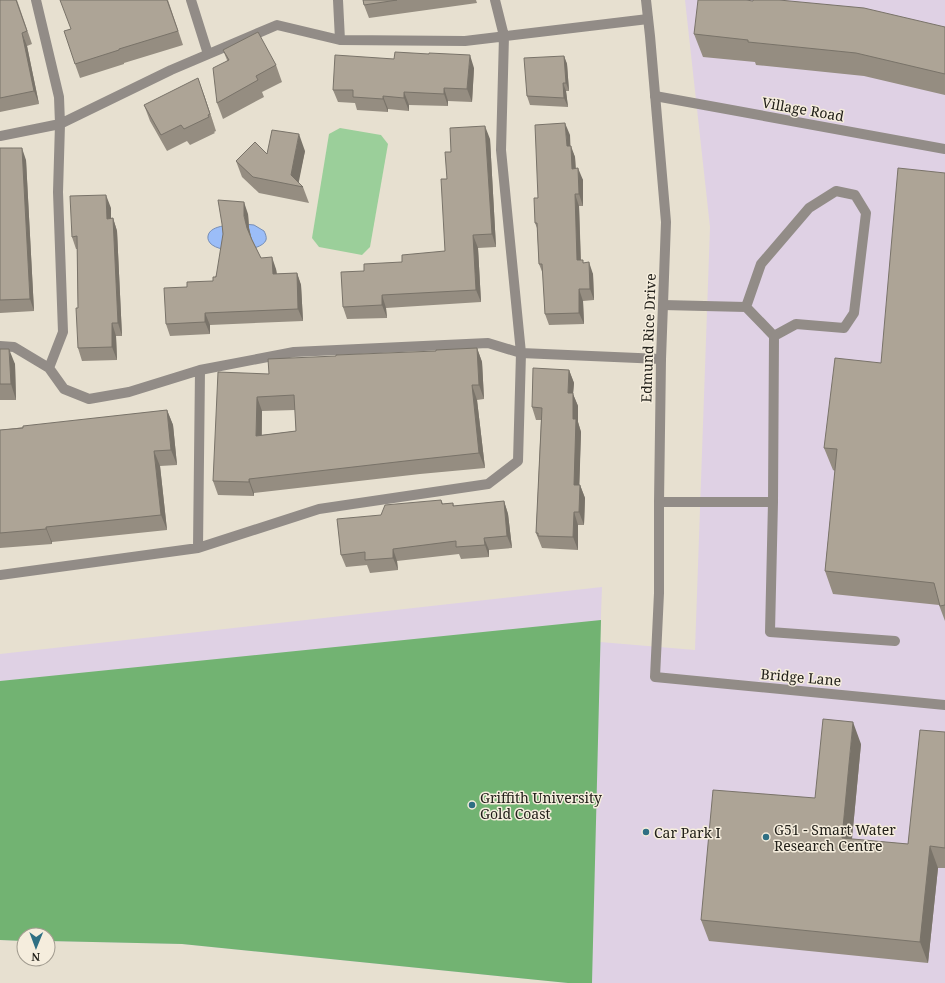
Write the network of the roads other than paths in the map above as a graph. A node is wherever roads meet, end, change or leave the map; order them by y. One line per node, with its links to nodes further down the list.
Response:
1 (36, 0): 11 (street)
2 (191, 0): 9 (street)
3 (338, 0): 8 (street)
4 (496, 0): 7 (street)
5 (646, 0): 6 (street, Edmund Rice Drive)
6 (648, 19): 7 (street); 10 (street, Edmund Rice Drive)
7 (504, 36): 8 (street); 18 (street)
8 (340, 40): 9 (street)
9 (208, 54): 11 (street)
10 (655, 96): 13 (street, Village Road); 14 (street, Edmund Rice Drive)
11 (60, 124): 12 (street); 20 (street)
12 (0, 136)
13 (945, 149)
14 (662, 305): 15 (street); 19 (street, Edmund Rice Drive)
15 (746, 307): 16 (street); 16 (street)
16 (774, 336): 23 (street)
17 (0, 346): 20 (street)
18 (521, 352): 19 (street); 21 (street); 24 (street)
19 (661, 359): 22 (street, Edmund Rice Drive)
20 (49, 368): 21 (street)
21 (200, 370): 24 (street)
22 (659, 502): 23 (street); 27 (street, Edmund Rice Drive)
23 (773, 502): 26 (street)
24 (198, 548): 25 (street)
25 (0, 575)
26 (895, 642)
27 (655, 677): 28 (street, Bridge Lane)
28 (945, 705)

